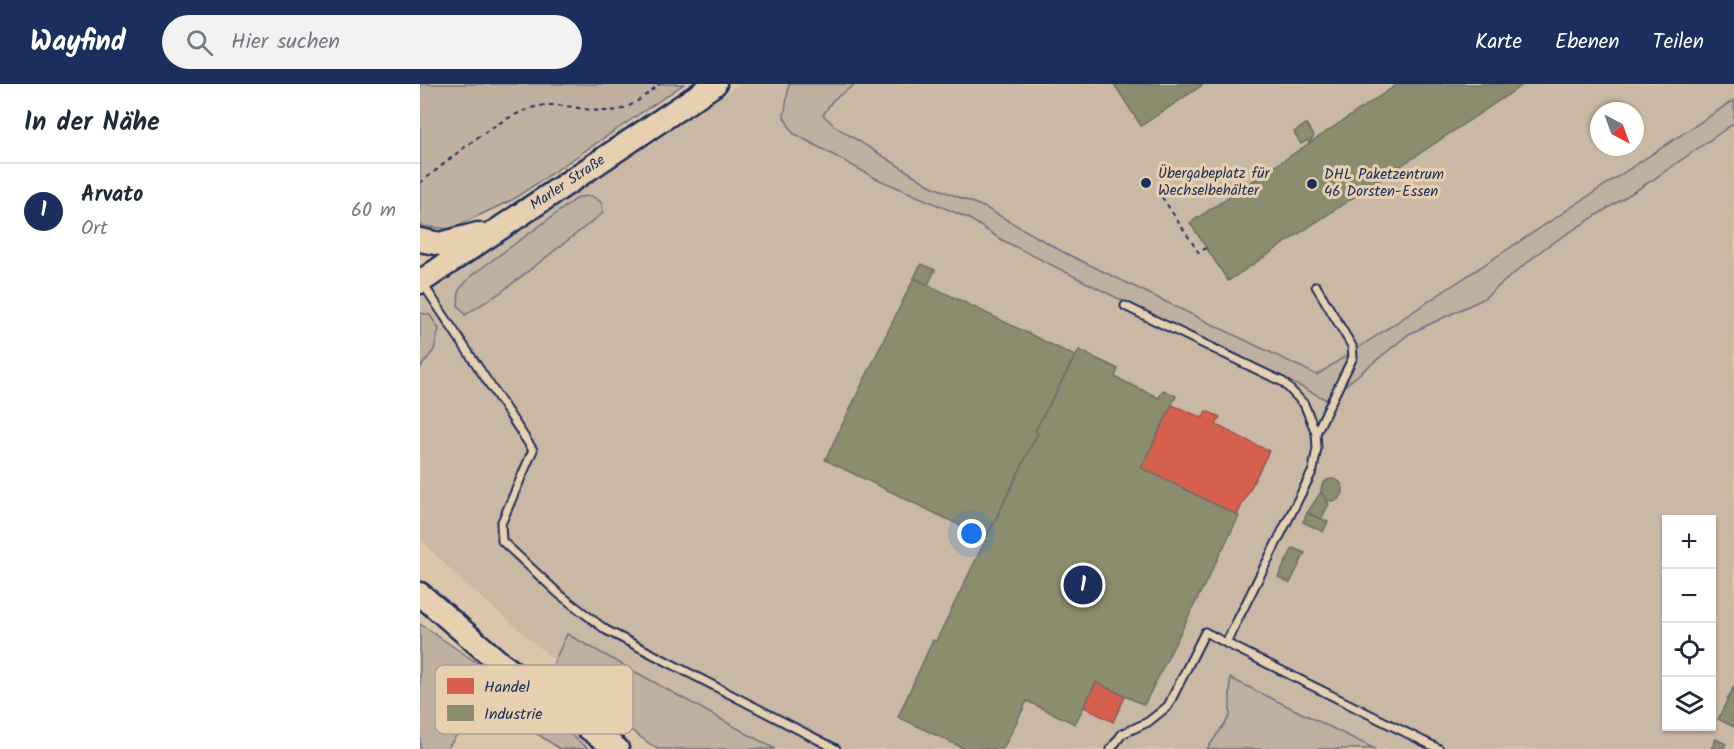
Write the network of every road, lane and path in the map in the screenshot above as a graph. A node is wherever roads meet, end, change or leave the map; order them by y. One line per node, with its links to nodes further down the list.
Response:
1 (660, 84): 3 (path)
2 (715, 84): 5 (main road, Marler Straße)
3 (420, 183)
4 (1162, 197): 7 (path)
5 (502, 225): 6 (main road); 8 (main road, Marler Straße)
6 (420, 240)
7 (1206, 248)
8 (420, 280): 17 (lane)
9 (1316, 286): 11 (lane)
10 (1125, 306): 11 (lane)
11 (1316, 433): 13 (lane)
12 (420, 594): 14 (main road)
13 (1226, 643): 18 (lane); 19 (lane)
14 (503, 665)
15 (597, 734): 16 (main road)
16 (617, 749)
17 (836, 749)
18 (1111, 749)
19 (1439, 749)

